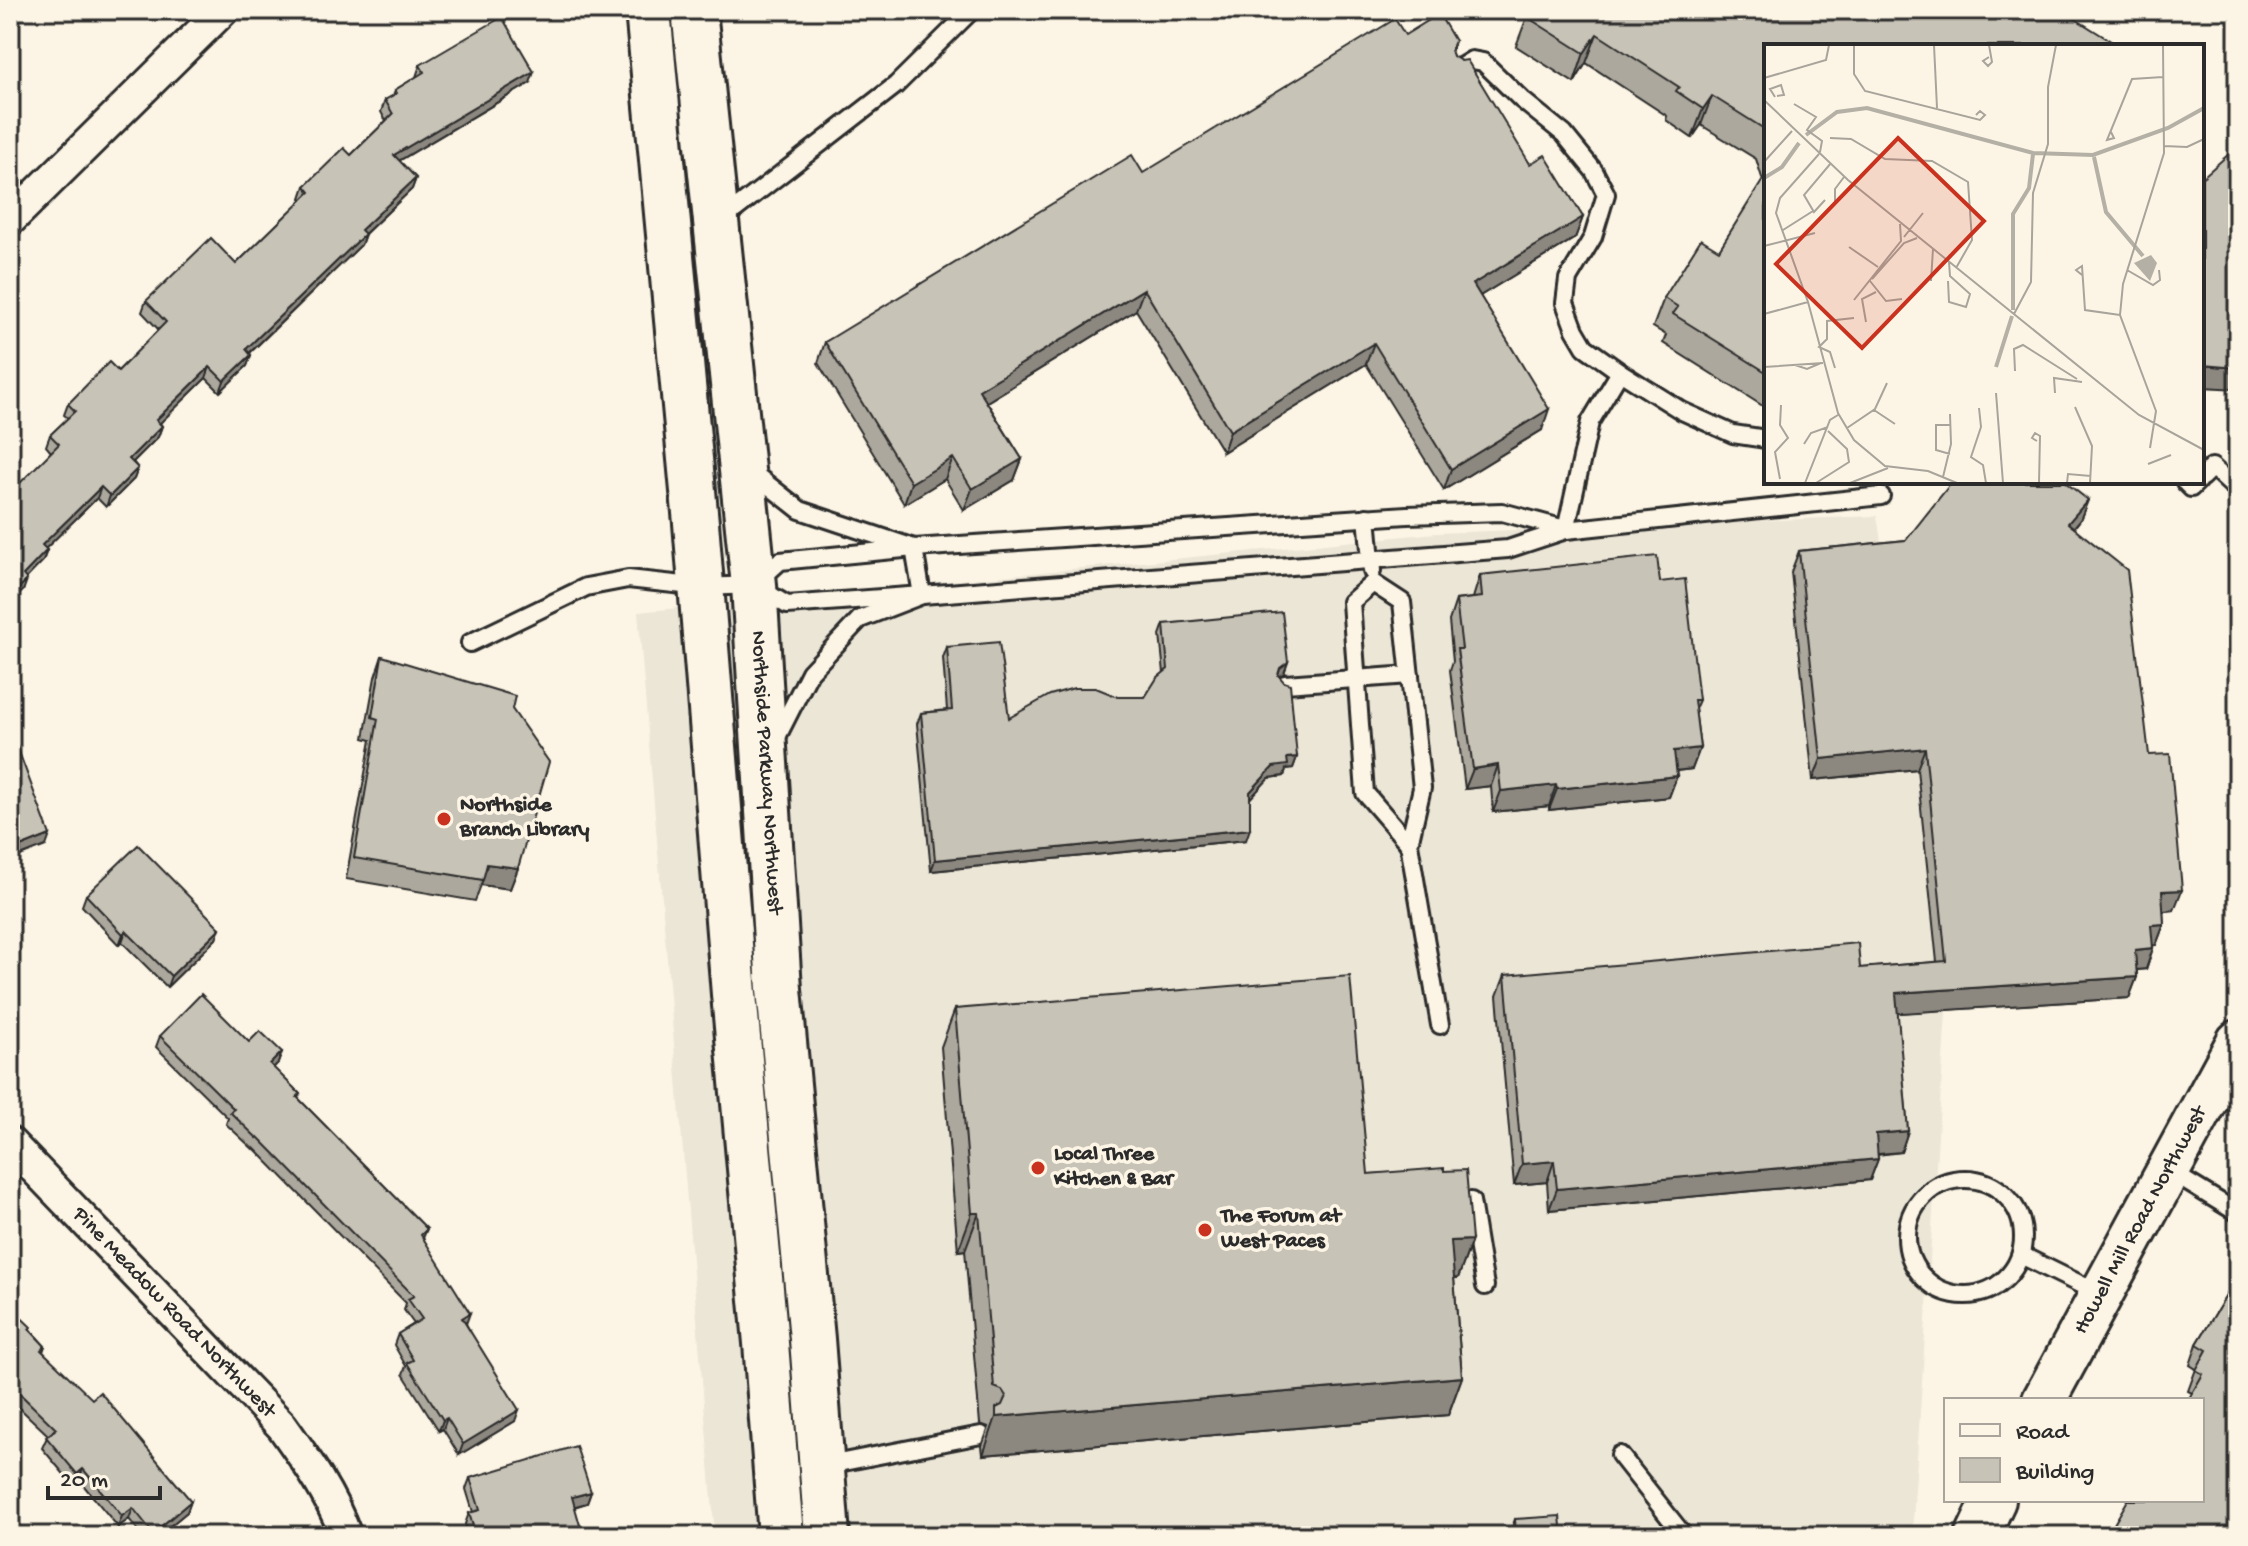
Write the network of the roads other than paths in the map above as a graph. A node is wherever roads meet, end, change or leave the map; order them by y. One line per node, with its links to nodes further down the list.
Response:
1 (223, 10): 6 (street)
2 (648, 10): 20 (main road)
3 (694, 10): 7 (main road, Northside Parkway Northwest)
4 (972, 10): 7 (lane)
5 (1454, 71): 8 (lane)
6 (10, 220)
7 (716, 225): 10 (main road, Northside Parkway Northwest)
8 (1620, 372): 9 (lane); 15 (lane)
9 (1764, 439)
10 (741, 463): 16 (lane); 19 (main road, Northside Parkway Northwest)
11 (2204, 475): 12 (lane)
12 (2238, 491)
13 (1881, 496): 15 (lane)
14 (1367, 517): 15 (lane); 16 (lane); 17 (lane)
15 (1566, 530): 17 (lane)
16 (914, 548): 19 (lane); 21 (lane)
17 (1370, 561): 18 (lane); 21 (lane)
18 (1373, 583): 23 (lane); 24 (lane)
19 (754, 585): 20 (lane); 21 (lane); 26 (main road, Northside Parkway Northwest)
20 (702, 587): 22 (lane); 43 (main road)
21 (922, 595): 26 (lane)
22 (470, 643)
23 (1410, 675): 24 (lane); 27 (lane)
24 (1357, 679): 25 (lane); 27 (lane)
25 (1285, 684)
26 (765, 761): 40 (main road, Northside Parkway Northwest)
27 (1409, 844): 28 (lane)
28 (1440, 1025)
29 (2238, 1042): 31 (main road, Howell Mill Road Northwest)
30 (10, 1143): 42 (street, Pine Meadow Road Northwest)
31 (2168, 1170): 33 (lane); 36 (main road, Howell Mill Road Northwest)
32 (1471, 1201): 35 (lane)
33 (2238, 1213)
34 (2023, 1256): 34 (lane); 36 (lane)
35 (1485, 1286)
36 (2101, 1294): 37 (main road, Howell Mill Road Northwest)
37 (2045, 1398)
38 (981, 1435): 40 (lane)
39 (1620, 1455): 45 (lane)
40 (821, 1466): 44 (main road, Northside Parkway Northwest)
41 (1993, 1502): 46 (main road)
42 (346, 1536)
43 (781, 1536)
44 (827, 1536)
45 (1684, 1536)
46 (1977, 1536)

